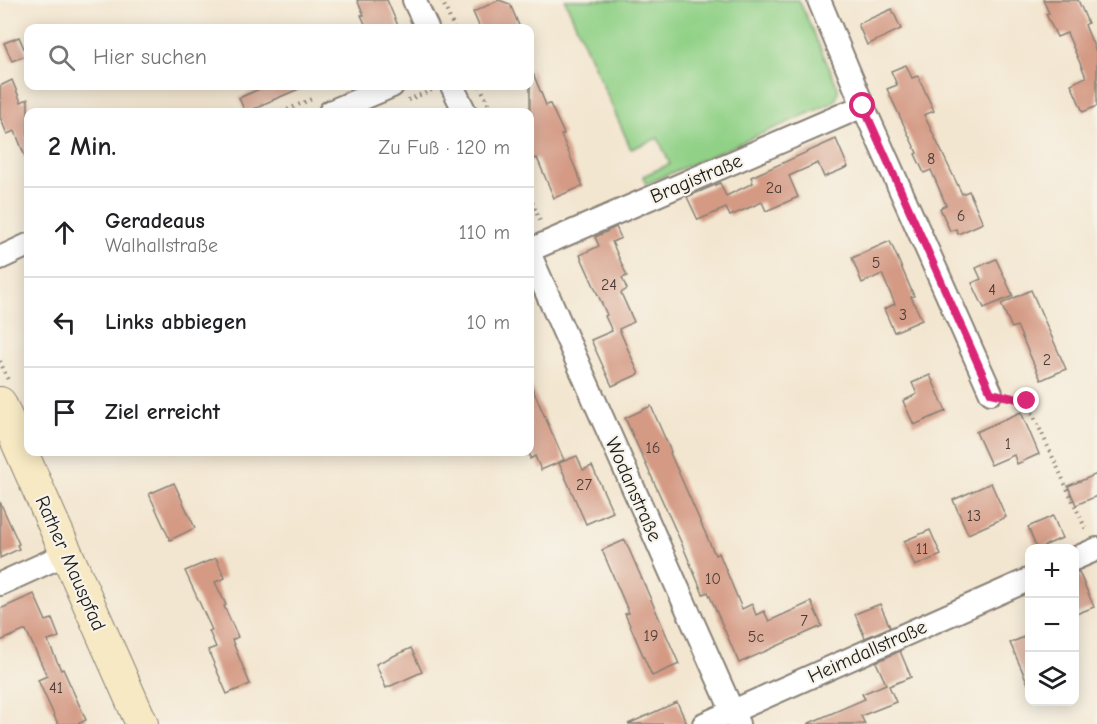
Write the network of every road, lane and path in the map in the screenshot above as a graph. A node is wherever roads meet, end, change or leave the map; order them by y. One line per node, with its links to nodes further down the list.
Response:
1 (414, 0): 4 (street)
2 (442, 0): 5 (path)
3 (819, 0): 9 (street)
4 (425, 24)
5 (452, 24)
6 (382, 90): 10 (street)
7 (454, 90): 11 (street)
8 (482, 90): 12 (path)
9 (863, 106): 14 (street, Bragistraße); 18 (street)
10 (340, 108)
11 (463, 108)
12 (490, 108)
13 (534, 218): 14 (path)
14 (539, 245)
15 (24, 247): 16 (street)
16 (0, 258)
17 (534, 264): 24 (street, Wodanstraße)
18 (991, 393): 20 (path)
19 (0, 403): 21 (main road, Rather Mauspfad)
20 (1089, 552)
21 (66, 555): 23 (street); 25 (main road, Rather Mauspfad)
22 (1025, 581): 24 (street, Heimdallstraße)
23 (0, 584)
24 (735, 718): 26 (street, Heimdallstraße)
25 (142, 724)
26 (704, 724)

